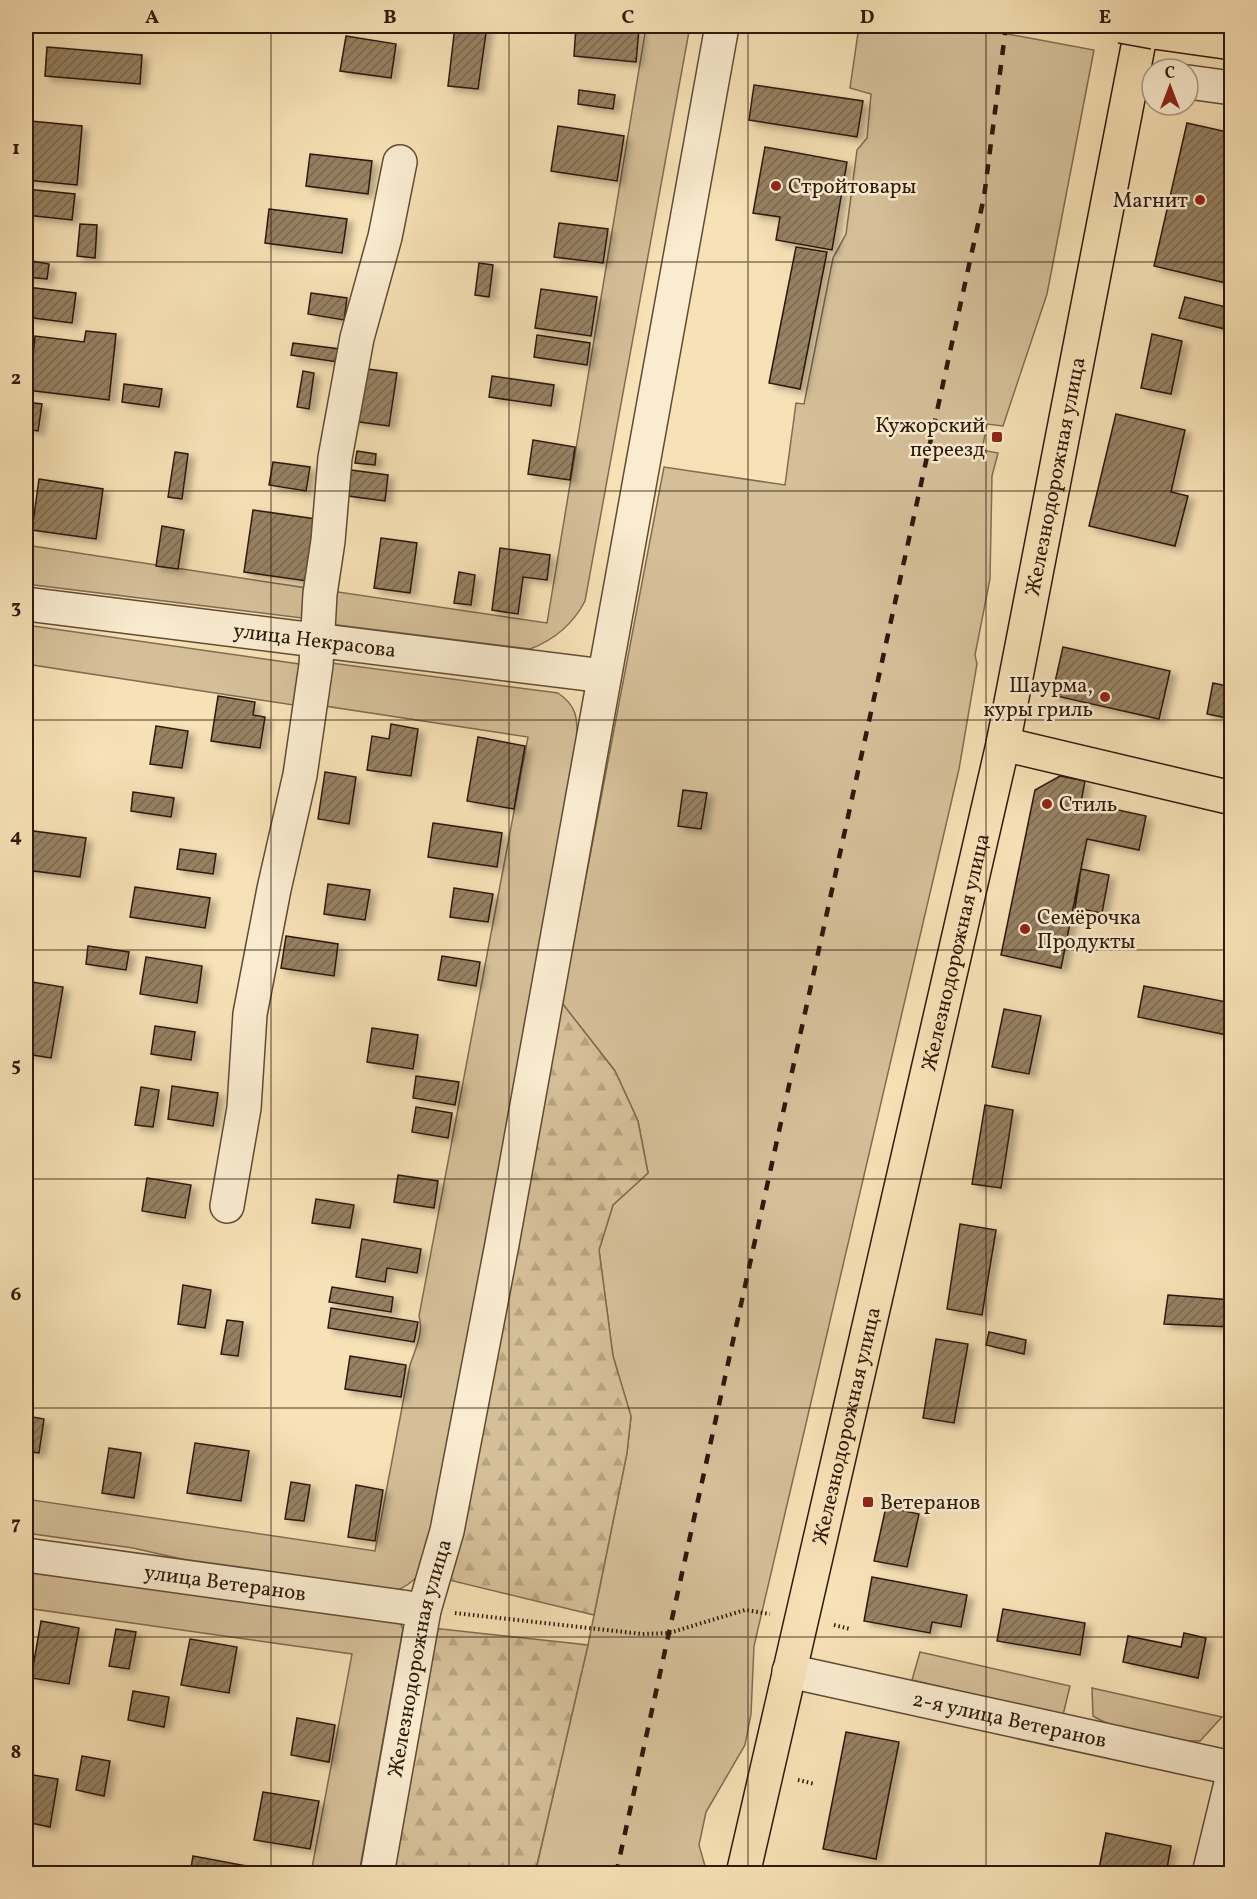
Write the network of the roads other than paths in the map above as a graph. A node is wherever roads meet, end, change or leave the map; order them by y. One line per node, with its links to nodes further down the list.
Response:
1 (722, 26): 12 (street, Железнодорожная улица)
2 (1121, 26): 3 (main road, bridge)
3 (1148, 29): 4 (main road); 5 (main road, Железнодорожная улица)
4 (1232, 43)
5 (1145, 57)
6 (1200, 84): 7 (street)
7 (1232, 88)
8 (1140, 89): 13 (main road, Железнодорожная улица)
9 (400, 162): 11 (street)
10 (26, 604): 11 (street, улица Некрасова)
11 (317, 641): 12 (street, улица Некрасова); 15 (street)
12 (604, 676): 17 (street, Железнодорожная улица)
13 (1003, 744): 14 (main road); 18 (main road, Железнодорожная улица)
14 (1232, 798)
15 (226, 1206)
16 (26, 1555): 17 (street, улица Ветеранов)
17 (424, 1610): 21 (street, Железнодорожная улица)
18 (789, 1671): 19 (street, 2-я улица Ветеранов); 22 (main road, Железнодорожная улица)
19 (1232, 1768)
20 (1232, 1779): 23 (street)
21 (377, 1874)
22 (743, 1874)
23 (1209, 1874)

